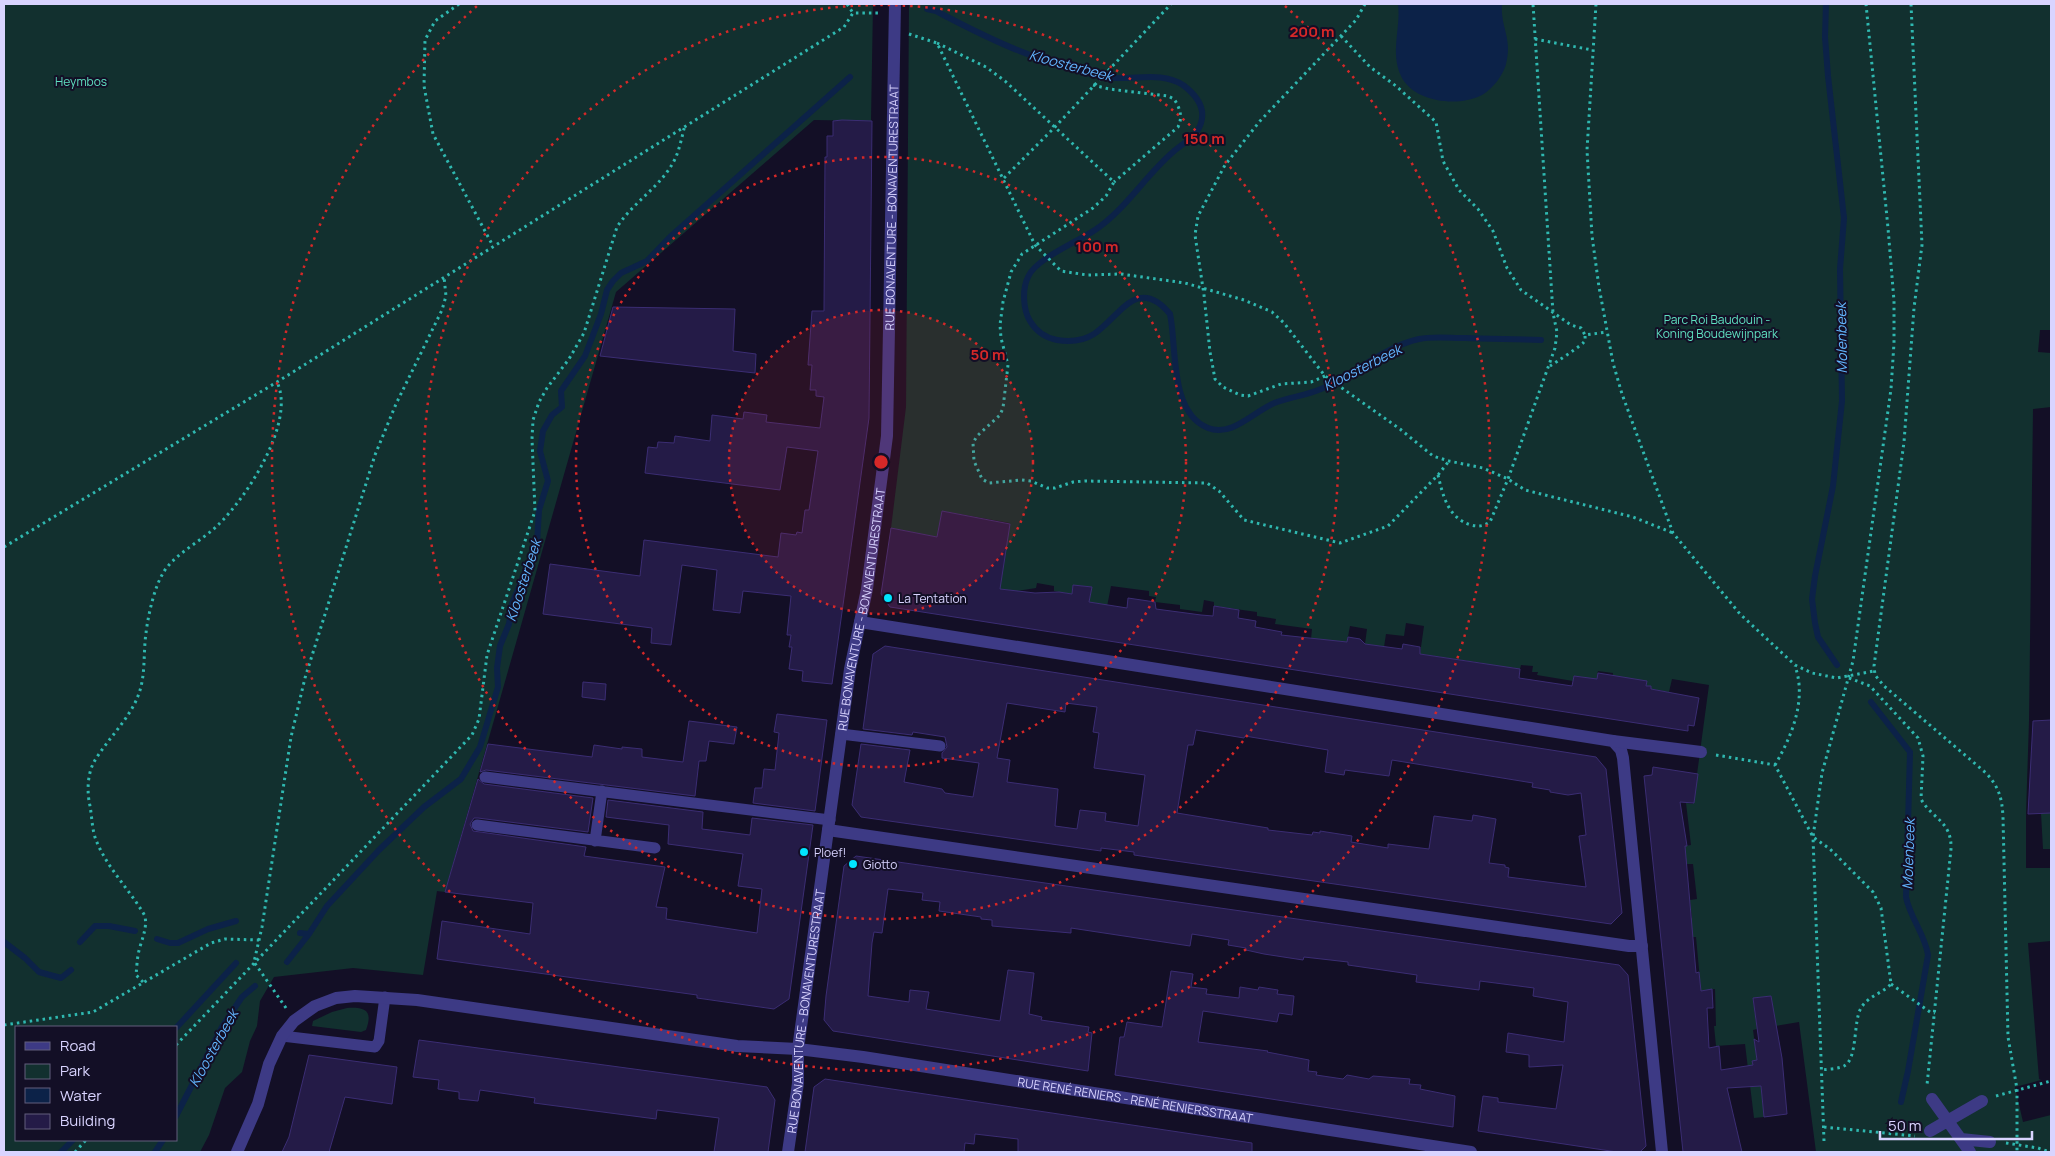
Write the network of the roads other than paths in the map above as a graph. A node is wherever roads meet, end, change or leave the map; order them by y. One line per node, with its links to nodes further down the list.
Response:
1 (894, 4): 2 (street, RUE BONAVENTURE - BONAVENTURESTRAAT)
2 (860, 622): 3 (street, RUE BONAVENTURE - BONAVENTURESTRAAT); 4 (street)
3 (842, 734): 5 (lane); 10 (street, RUE BONAVENTURE - BONAVENTURESTRAAT)
4 (1613, 741): 6 (street); 13 (street)
5 (940, 746)
6 (1701, 752)
7 (485, 777): 8 (lane)
8 (602, 792): 10 (lane); 11 (lane)
9 (477, 825): 11 (lane)
10 (829, 825): 13 (street); 16 (street, RUE BONAVENTURE - BONAVENTURESTRAAT)
11 (595, 841): 12 (lane)
12 (655, 848)
13 (1642, 946): 26 (street)
14 (386, 997): 15 (street, RUE RENÉ RENIERS - RENÉ RENIERSSTRAAT); 15 (lane); 16 (street, RUE RENÉ RENIERS - RENÉ RENIERSSTRAAT)
15 (282, 1036): 23 (street, RUE RENÉ RENIERS - RENÉ RENIERSSTRAAT)
16 (798, 1049): 24 (street, RUE BONAVENTURE - BONAVENTURESTRAAT); 25 (street, RUE RENÉ RENIERS - RENÉ RENIERSSTRAAT)
17 (1929, 1095): 19 (street)
18 (1982, 1101): 19 (street)
19 (1948, 1121): 20 (street); 21 (street)
20 (1926, 1134)
21 (1961, 1139): 22 (street); 27 (street)
22 (1990, 1142)
23 (237, 1152)
24 (788, 1152)
25 (1471, 1152)
26 (1662, 1152)
27 (1970, 1152)

